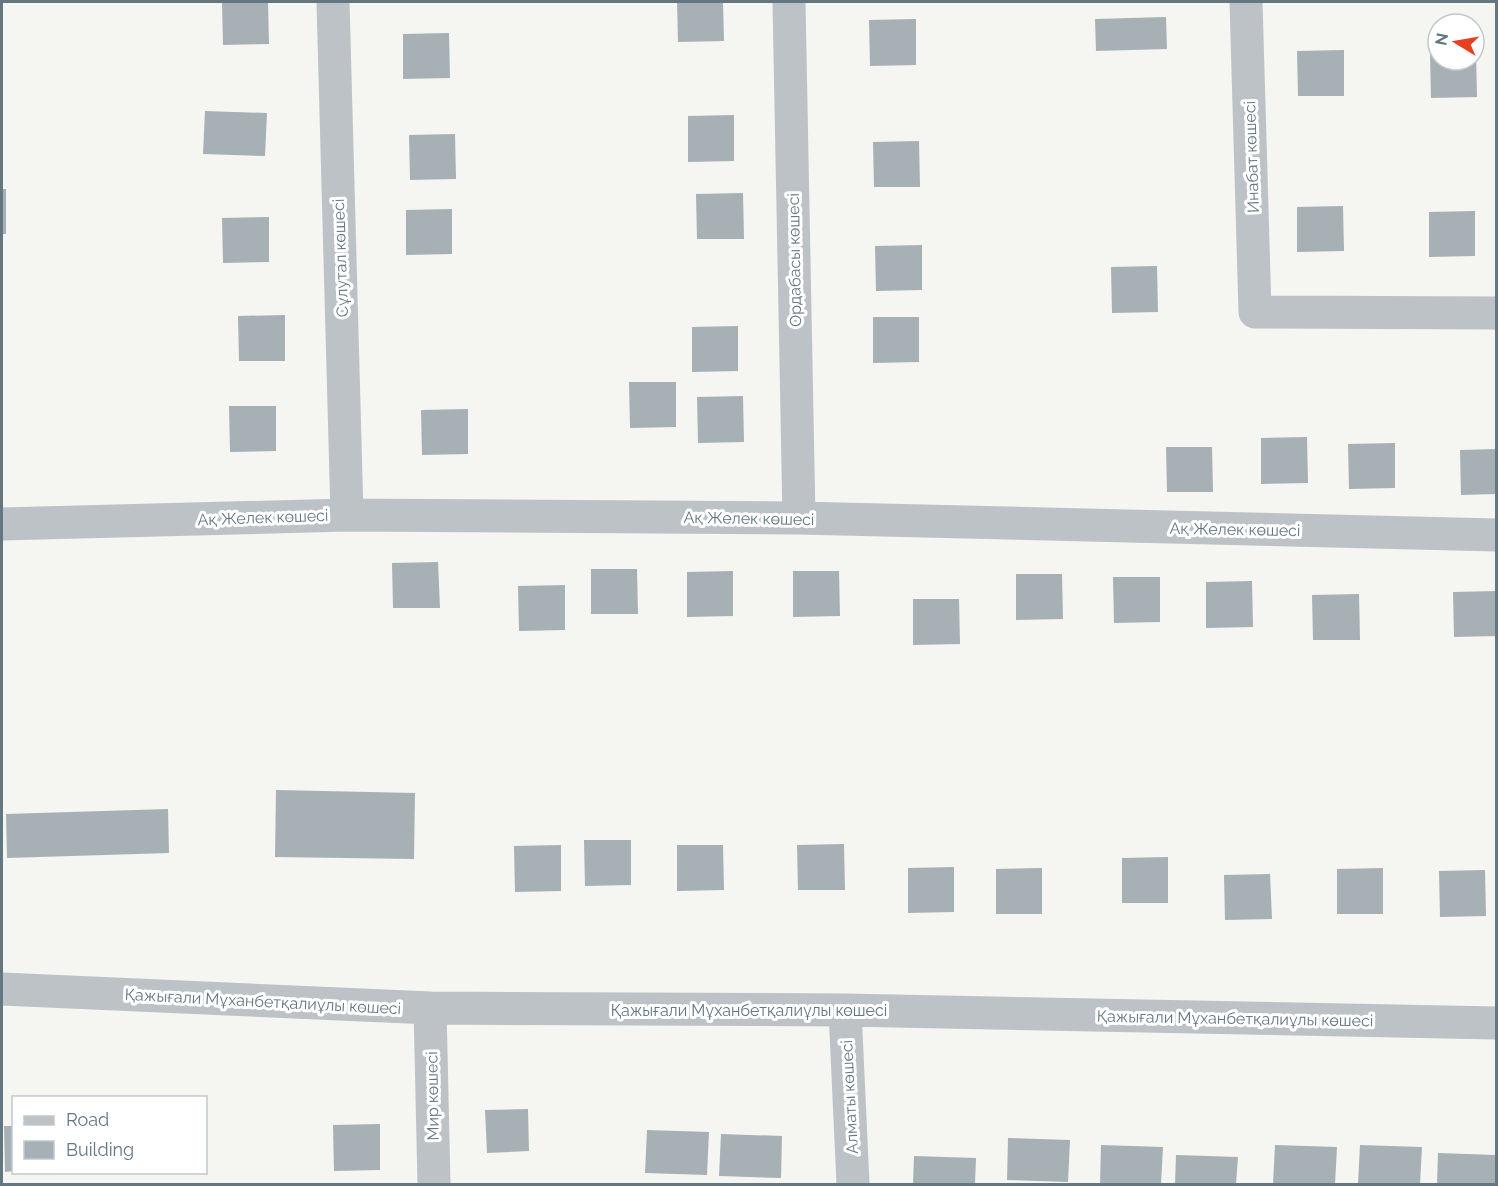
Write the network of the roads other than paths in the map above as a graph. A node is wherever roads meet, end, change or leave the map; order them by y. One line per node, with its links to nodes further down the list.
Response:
1 (333, 2): 5 (street, Сұлутал көшесі)
2 (789, 2): 6 (street, Ордабасы көшесі)
3 (1246, 2): 4 (street, Инабат көшесі)
4 (1497, 313)
5 (347, 515): 6 (street, Ақ Желек көшесі); 7 (street, Ақ Желек көшесі)
6 (799, 518): 8 (street, Ақ Желек көшесі)
7 (2, 524)
8 (1497, 535)
9 (2, 989): 10 (street, Қажығали Мұханбетқалиұлы көшесі)
10 (430, 1008): 11 (street, Қажығали Мұханбетқалиұлы көшесі); 13 (street, Мир көшесі)
11 (845, 1010): 12 (street, Қажығали Мұханбетқалиұлы көшесі); 14 (street, Алматы көшесі)
12 (1497, 1023)
13 (434, 1185)
14 (854, 1185)

